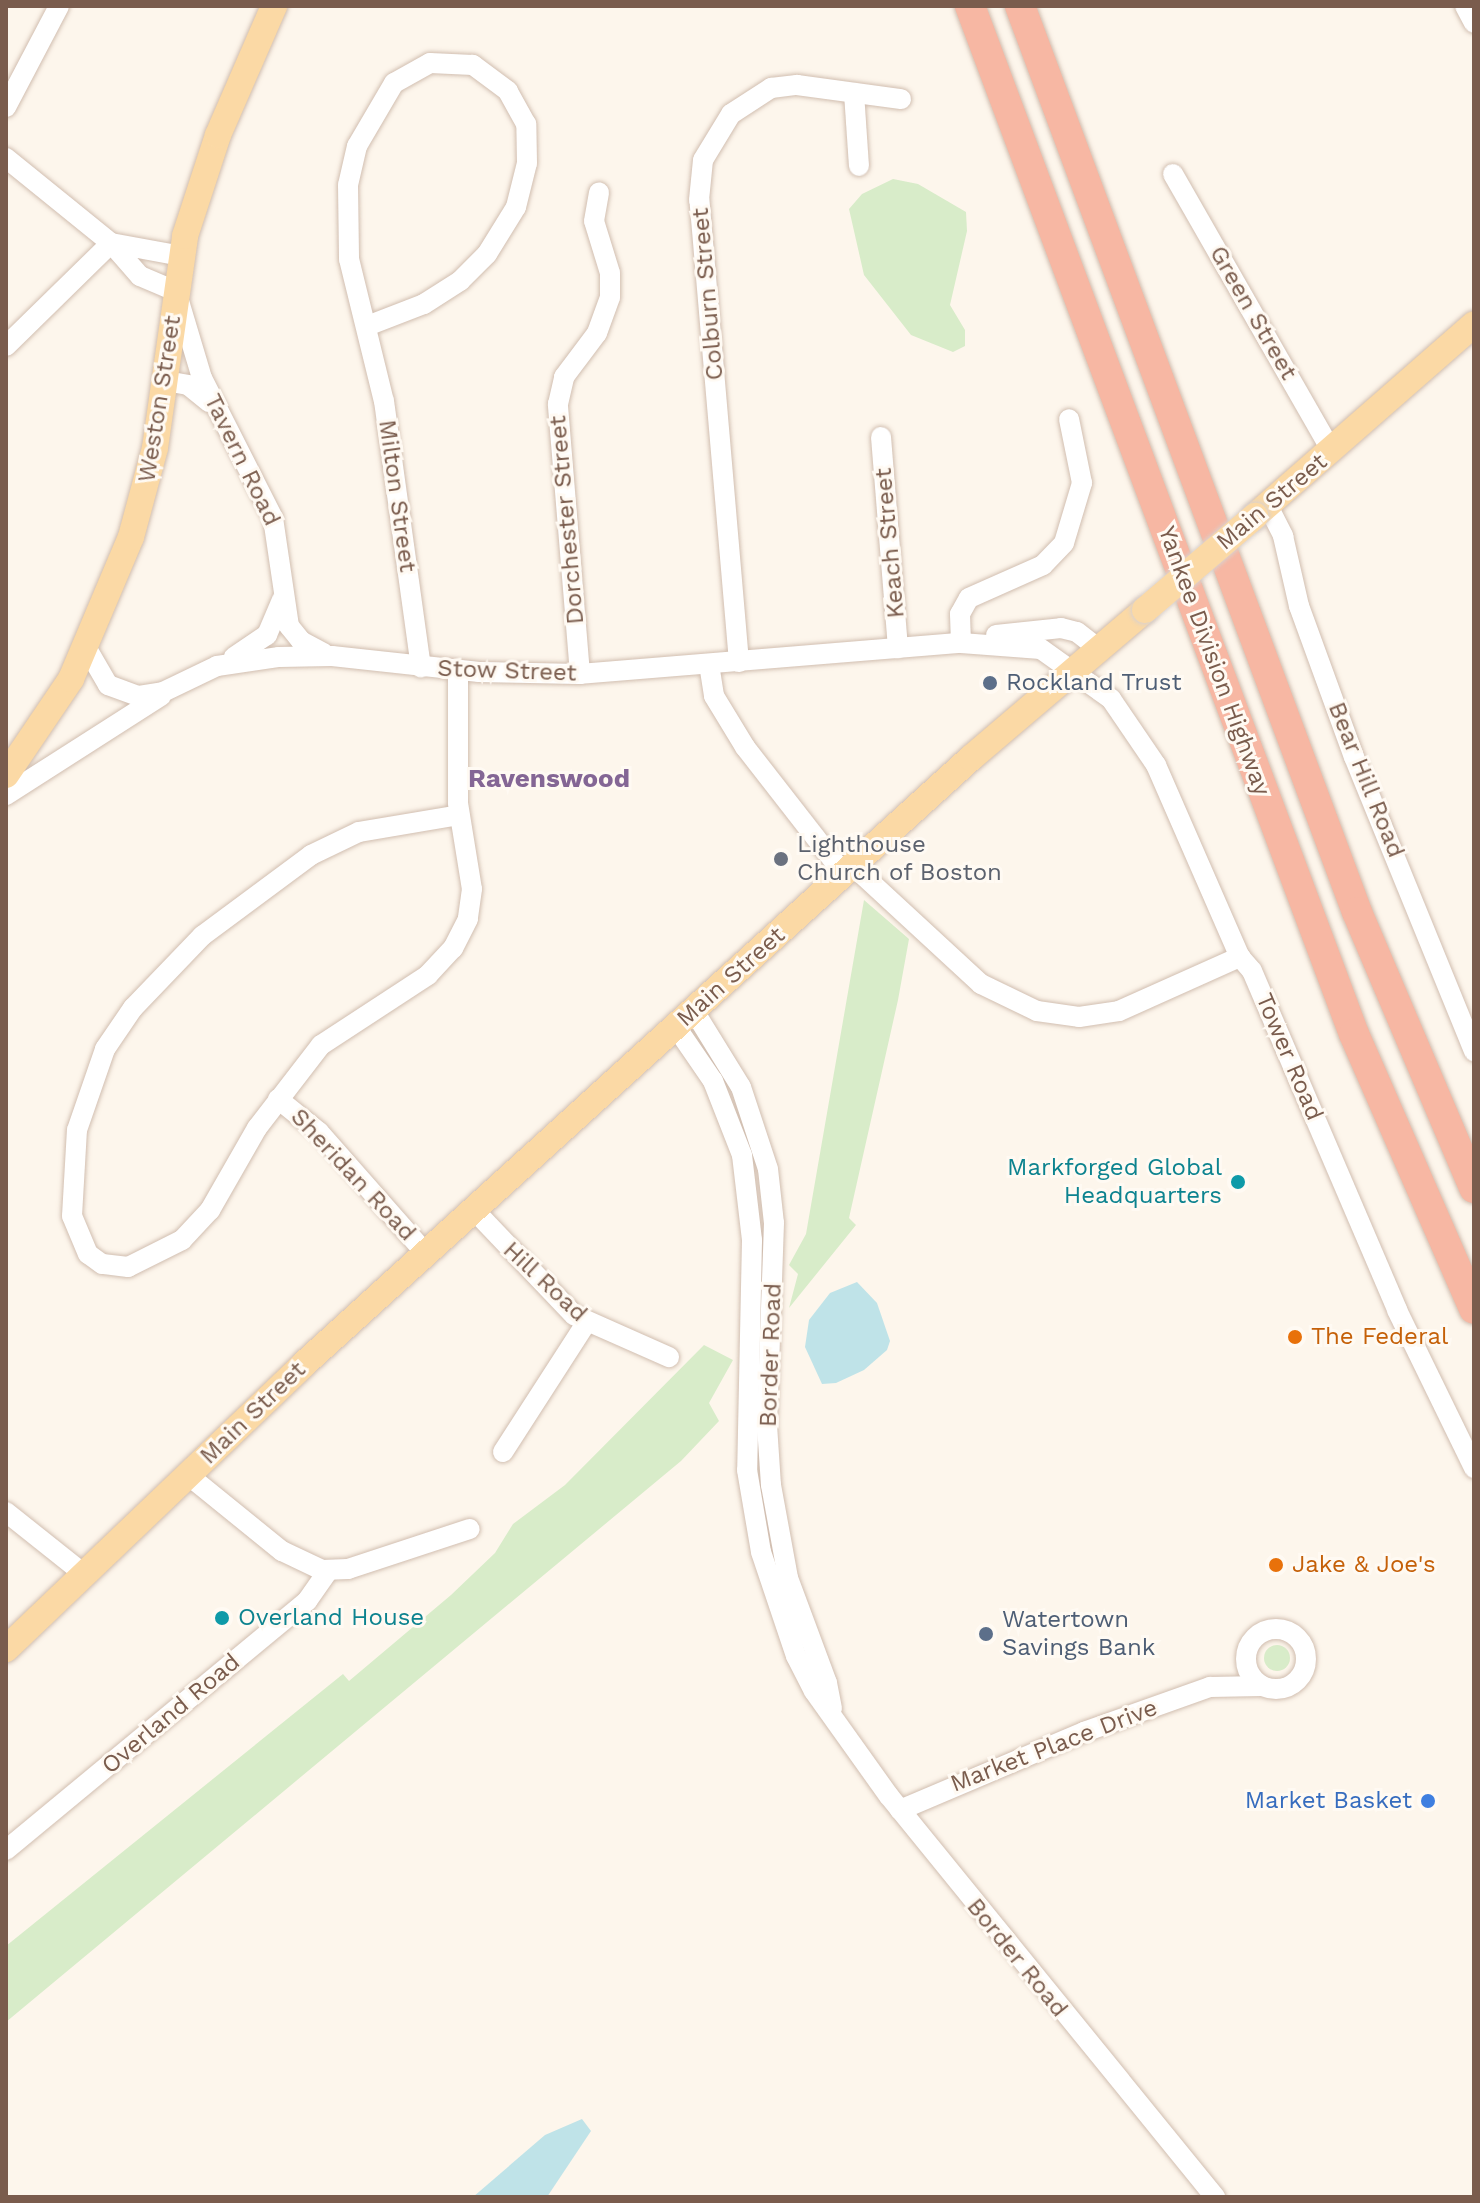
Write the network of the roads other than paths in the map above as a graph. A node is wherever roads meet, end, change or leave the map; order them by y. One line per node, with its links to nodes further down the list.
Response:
1 (59, 6): 9 (street)
2 (274, 6): 15 (main road, Weston Street)
3 (1020, 6): 48 (highway, Yankee Division Highway)
4 (1465, 6): 6 (street)
5 (970, 13): 51 (highway, Yankee Division Highway)
6 (1474, 23)
7 (854, 93): 8 (street, Colburn Street); 11 (street); 32 (street, Colburn Street)
8 (901, 99)
9 (6, 107)
10 (6, 158): 14 (street)
11 (859, 166)
12 (1173, 174): 24 (street, Green Street)
13 (599, 192): 37 (street, Dorchester Street)
14 (111, 243): 15 (street); 16 (street); 19 (street)
15 (181, 256): 16 (main road, Weston Street)
16 (176, 291): 20 (main road, Weston Street); 21 (street, Tavern Road)
17 (1474, 324): 24 (main road, Main Street)
18 (367, 326): 18 (street, Milton Street); 34 (street, Milton Street)
19 (6, 346)
20 (166, 381): 21 (street); 28 (main road, Weston Street)
21 (222, 417): 26 (street, Tavern Road)
22 (1069, 419): 27 (street)
23 (881, 437): 29 (street, Keach Street)
24 (1332, 452): 25 (main road, Main Street)
25 (1262, 511): 30 (main road, Main Street, bridge); 46 (street, Bear Hill Road)
26 (282, 600): 31 (street, Tavern Road); 35 (street)
27 (961, 643): 29 (street, Stow Street); 30 (street, Stow Street); 38 (street, Stow Street)
28 (86, 647): 39 (street, Stow Street); 40 (main road, Weston Street)
29 (898, 648): 32 (street, Stow Street)
30 (1099, 649): 38 (main road, Main Street)
31 (332, 656): 34 (street, Stow Street); 35 (street, Stow Street)
32 (739, 662): 33 (street, Stow Street)
33 (709, 664): 37 (street, Stow Street); 43 (street)
34 (421, 667): 36 (street, Stow Street)
35 (205, 670): 39 (street, Stow Street)
36 (458, 671): 37 (street, Stow Street); 42 (street)
37 (580, 674)
38 (1070, 674): 43 (main road, Main Street); 44 (street, Tower Road)
39 (177, 685): 41 (street)
40 (6, 775)
41 (6, 795)
42 (459, 815): 47 (street); 47 (street)
43 (849, 870): 44 (street); 45 (main road, Main Street)
44 (1240, 957): 55 (street, Tower Road)
45 (685, 1019): 49 (main road, Main Street); 65 (street, Border Road)
46 (1474, 1051)
47 (278, 1099): 50 (street, Sheridan Road)
48 (1474, 1188)
49 (474, 1210): 50 (main road, Main Street); 52 (street, Hill Road)
50 (426, 1254): 56 (main road, Main Street)
51 (1474, 1309)
52 (586, 1323): 53 (street, Hill Road); 54 (street)
53 (669, 1357)
54 (503, 1452)
55 (1474, 1468)
56 (188, 1475): 59 (street); 60 (main road, Main Street)
57 (6, 1512): 60 (street)
58 (470, 1529): 59 (street)
59 (328, 1571): 66 (street, Overland Road)
60 (84, 1574): 61 (main road, Main Street)
61 (6, 1649)
62 (1247, 1654): 63 (street); 63 (street); 64 (street, Market Place Drive)
63 (1262, 1686): 64 (street, Market Place Drive)
64 (1210, 1687): 65 (street, Market Place Drive)
65 (900, 1810): 67 (street, Border Road)
66 (10, 1839)
67 (1215, 2197)

